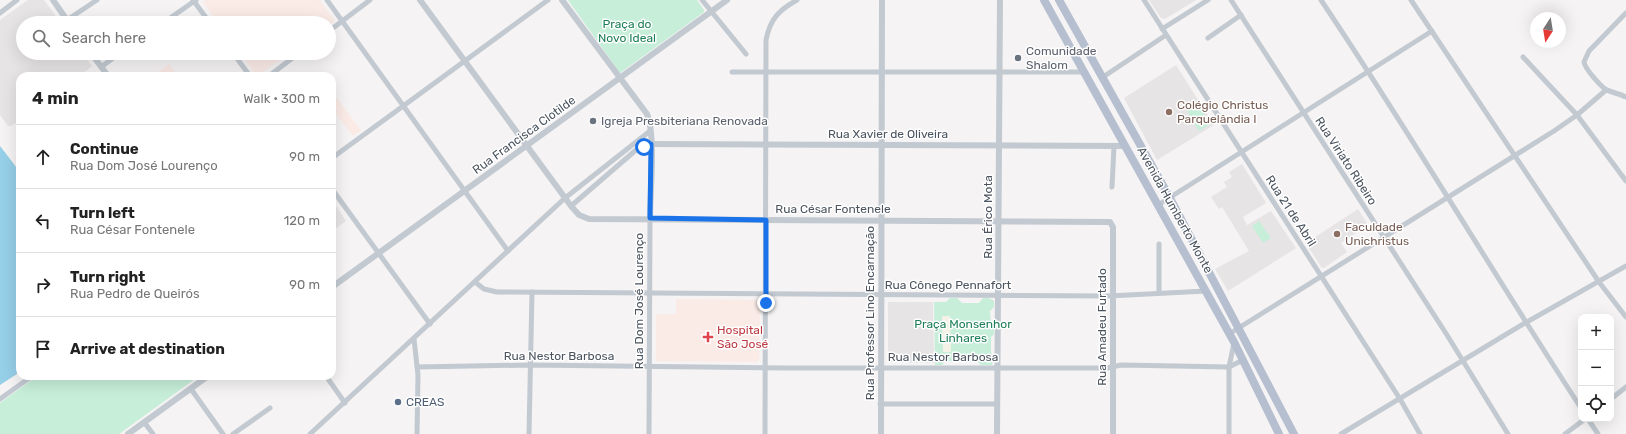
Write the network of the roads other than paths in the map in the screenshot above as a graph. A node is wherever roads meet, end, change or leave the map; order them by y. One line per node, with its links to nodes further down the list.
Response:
1 (17, 0): 23 (street)
2 (53, 0): 26 (street)
3 (97, 0): 27 (street)
4 (195, 0): 28 (street); 29 (street)
5 (327, 0): 30 (street)
6 (370, 0): 30 (street)
7 (420, 0): 42 (street, Rua César Fontenele)
8 (548, 0): 42 (street)
9 (562, 0): 54 (street, Rua Dom José Lourenço)
10 (702, 0): 22 (street)
11 (727, 0): 22 (street, Rua Francisca Clotilde)
12 (797, 0): 45 (street)
13 (882, 0): 46 (street, Rua Professor Lino Encarnação)
14 (1000, 0): 51 (street, Rua Érico Mota)
15 (1044, 0): 52 (main road, Avenida Humberto Monte)
16 (1059, 0): 53 (main road, Avenida Humberto Monte)
17 (1144, 0): 32 (street, Rua 21 de Abril)
18 (1208, 0): 32 (street)
19 (1231, 0): 25 (street, Rua Viriato Ribeiro)
20 (1321, 0): 44 (street)
21 (1411, 0): 33 (street)
22 (711, 12): 36 (street); 54 (street, Rua Francisca Clotilde)
23 (0, 13)
24 (1626, 13): 55 (street)
25 (1241, 15): 35 (street); 58 (street, Rua Viriato Ribeiro)
26 (64, 16)
27 (76, 16)
28 (173, 16)
29 (205, 16)
30 (342, 21): 31 (street); 57 (street)
31 (336, 26)
32 (1162, 29): 34 (street, Rua 21 de Abril)
33 (1432, 31): 44 (street); 72 (street)
34 (1166, 35): 53 (street); 69 (street, Rua 21 de Abril)
35 (1208, 38)
36 (746, 54)
37 (1523, 56): 59 (street)
38 (96, 60): 43 (street)
39 (110, 60): 43 (street)
40 (238, 60): 48 (street)
41 (290, 60): 49 (street)
42 (465, 61): 57 (street); 65 (street, Rua César Fontenele)
43 (101, 67): 47 (street)
44 (1368, 70): 58 (street); 77 (street)
45 (766, 71): 46 (street); 50 (street); 62 (street)
46 (882, 71): 51 (street); 63 (street, Rua Professor Lino Encarnação)
47 (105, 72)
48 (247, 72)
49 (274, 72)
50 (732, 72)
51 (1000, 72): 52 (street); 64 (street, Rua Érico Mota)
52 (1086, 72): 67 (main road, Avenida Humberto Monte)
53 (1103, 77): 79 (main road, Avenida Humberto Monte)
54 (620, 79): 60 (street, Rua Dom José Lourenço); 65 (street, Rua Francisca Clotilde)
55 (1606, 90): 56 (street); 59 (street)
56 (1626, 97)
57 (403, 104): 70 (street); 75 (street)
58 (1304, 113): 69 (street); 87 (street, Rua Viriato Ribeiro)
59 (1577, 115): 72 (street); 73 (street)
60 (650, 131): 61 (street, Rua Dom José Lourenço); 68 (street)
61 (651, 144): 62 (street, Rua Xavier de Oliveira); 71 (street); 82 (street, Rua Dom José Lourenço)
62 (767, 145): 63 (street, Rua Xavier de Oliveira); 83 (street)
63 (882, 145): 64 (street, Rua Xavier de Oliveira); 85 (street, Rua Professor Lino Encarnação)
64 (999, 145): 66 (street, Rua Xavier de Oliveira); 84 (street, Rua Érico Mota)
65 (527, 146): 75 (street, Rua Francisca Clotilde); 78 (street, Rua César Fontenele)
66 (1114, 146): 67 (street, Rua Xavier de Oliveira); 74 (street)
67 (1125, 146): 80 (main road, Avenida Humberto Monte)
68 (625, 151): 71 (street); 78 (street)
69 (1241, 153): 79 (street); 92 (street, Rua 21 de Abril)
70 (336, 155)
71 (630, 156): 81 (street)
72 (1514, 156): 77 (street); 94 (street)
73 (1626, 181)
74 (1112, 187)
75 (465, 191): 89 (street); 90 (street, Rua Francisca Clotilde)
76 (336, 194): 90 (street)
77 (1447, 197): 87 (street); 105 (street)
78 (565, 198): 81 (street, Rua César Fontenele); 89 (street)
79 (1170, 198): 80 (street); 107 (main road, Avenida Humberto Monte)
80 (1158, 205): 97 (main road, Avenida Humberto Monte)
81 (571, 206): 82 (street, Rua César Fontenele)
82 (650, 218): 83 (street, Rua César Fontenele); 98 (street, Rua Dom José Lourenço)
83 (766, 220): 85 (street, Rua César Fontenele); 100 (street)
84 (999, 220): 85 (street, Rua César Fontenele); 86 (street, Rua César Fontenele); 102 (street, Rua Érico Mota)
85 (882, 221): 101 (street, Rua Professor Lino Encarnação)
86 (1110, 222): 103 (street, Rua Amadeu Furtado)
87 (1383, 237): 92 (street); 112 (street, Rua Viriato Ribeiro)
88 (1158, 244): 99 (street)
89 (508, 251): 93 (street)
90 (379, 253): 95 (street, Rua Francisca Clotilde); 106 (street)
91 (1626, 266): 94 (street)
92 (1320, 276): 107 (street); 127 (street, Rua 21 de Abril)
93 (475, 282): 96 (street, Rua Cônego Pennafort); 106 (street)
94 (1599, 282): 104 (street); 105 (street)
95 (336, 284)
96 (532, 292): 98 (street, Rua Cônego Pennafort); 113 (street)
97 (1206, 292): 99 (street, Rua Cônego Pennafort); 108 (main road, Avenida Humberto Monte)
98 (650, 293): 100 (street, Rua Cônego Pennafort); 116 (street, Rua Dom José Lourenço)
99 (1159, 293): 103 (street, Rua Cônego Pennafort)
100 (766, 294): 101 (street, Rua Cônego Pennafort); 119 (street)
101 (882, 295): 102 (street, Rua Cônego Pennafort); 120 (street, Rua Professor Lino Encarnação)
102 (999, 295): 103 (street, Rua Cônego Pennafort); 117 (street, Rua Érico Mota)
103 (1113, 295): 114 (street, Rua Amadeu Furtado)
104 (1626, 317)
105 (1525, 323): 112 (street); 130 (street)
106 (430, 324): 109 (street)
107 (1240, 327): 108 (street); 151 (main road, Avenida Humberto Monte)
108 (1229, 334): 110 (main road, Avenida Humberto Monte)
109 (414, 339): 115 (street); 129 (street)
110 (1234, 342): 111 (main road, Avenida Humberto Monte); 118 (street)
111 (1243, 360): 118 (street, Rua Nestor Barbosa); 150 (main road, Avenida Humberto Monte)
112 (1463, 362): 127 (street); 154 (street, Rua Viriato Ribeiro)
113 (530, 365): 115 (street, Rua Nestor Barbosa); 116 (street, Rua Nestor Barbosa); 143 (street)
114 (1114, 366): 117 (street, Rua Nestor Barbosa); 118 (street, Rua Nestor Barbosa); 148 (street, Rua Amadeu Furtado)
115 (417, 367): 142 (street)
116 (650, 367): 119 (street, Rua Nestor Barbosa); 144 (street, Rua Dom José Lourenço)
117 (997, 367): 120 (street, Rua Nestor Barbosa); 132 (street, Rua Érico Mota)
118 (1229, 367): 149 (street)
119 (765, 368): 120 (street, Rua Nestor Barbosa); 145 (street)
120 (881, 368): 131 (street, Rua Professor Lino Encarnação)
121 (26, 380): 128 (street)
122 (202, 380): 125 (street)
123 (329, 380): 129 (street)
124 (1626, 387): 126 (street)
125 (190, 389): 134 (street); 139 (street)
126 (1614, 397)
127 (1400, 398): 152 (street); 153 (street, Rua 21 de Abril)
128 (0, 399)
129 (345, 402): 141 (street)
130 (1578, 403)
131 (880, 404): 132 (street); 146 (street, Rua Professor Lino Encarnação)
132 (997, 404): 147 (street, Rua Érico Mota)
133 (270, 408): 140 (street)
134 (144, 422): 137 (street); 138 (street)
135 (1581, 422): 155 (street)
136 (1590, 422): 156 (street)
137 (128, 434)
138 (153, 434)
139 (223, 434)
140 (232, 434)
141 (310, 434)
142 (417, 434)
143 (529, 434)
144 (649, 434)
145 (764, 434)
146 (881, 434)
147 (997, 434)
148 (1113, 434)
149 (1229, 434)
150 (1279, 434)
151 (1294, 434)
152 (1341, 434)
153 (1420, 434)
154 (1508, 434)
155 (1565, 434)
156 (1598, 434)

